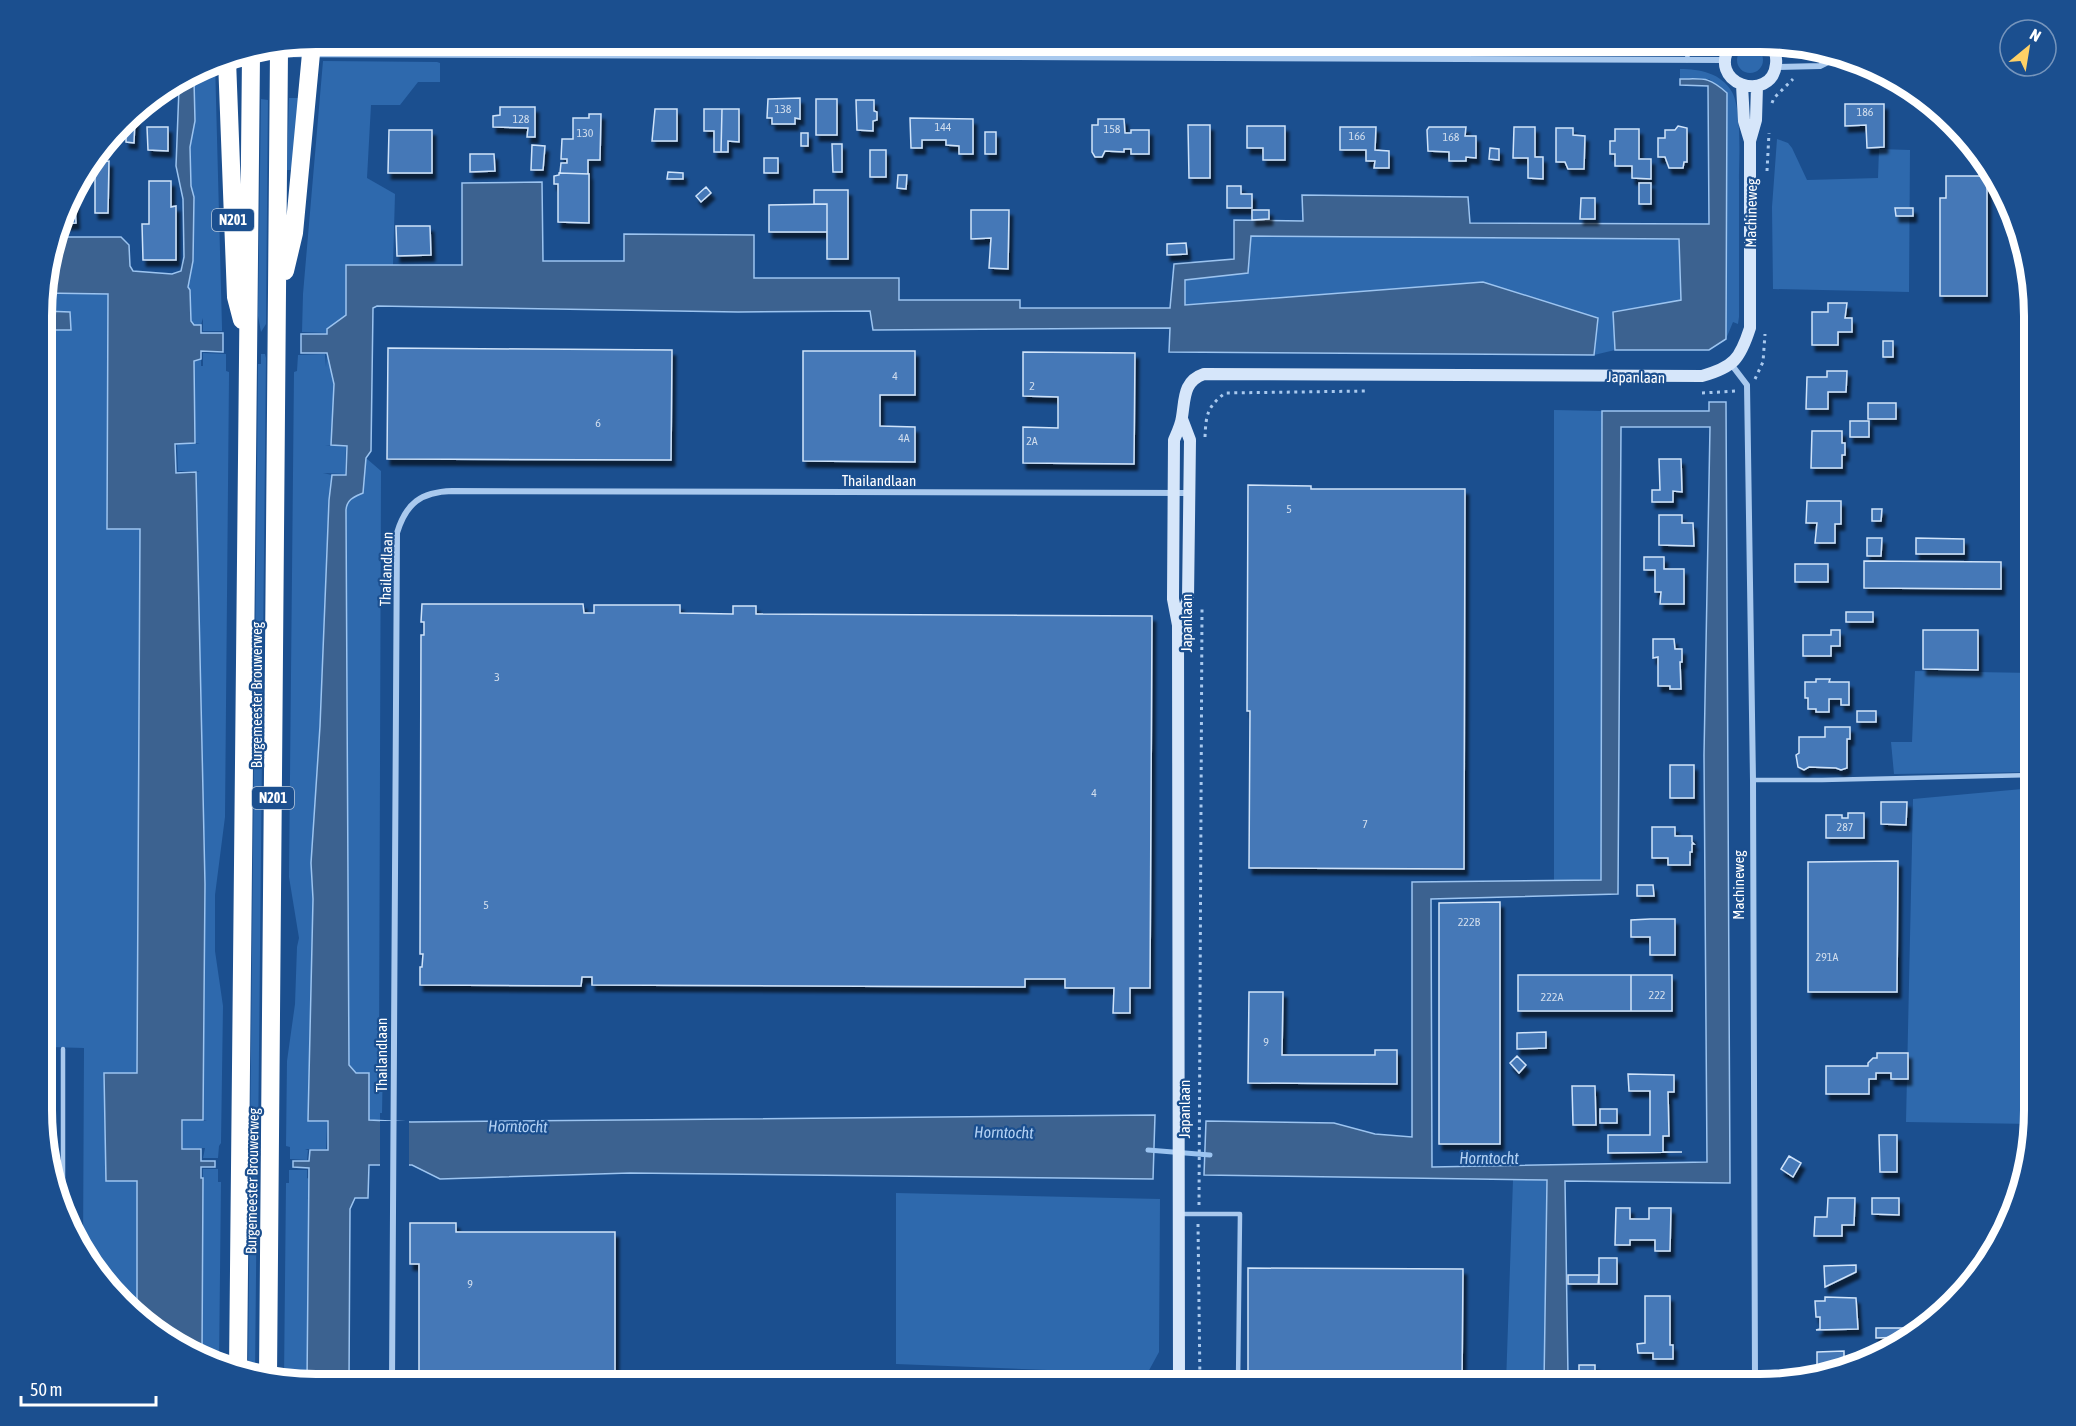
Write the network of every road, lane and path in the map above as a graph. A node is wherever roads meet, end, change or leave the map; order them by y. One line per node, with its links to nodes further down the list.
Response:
1 (311, 52): 20 (highway, N201)
2 (1688, 52): 7 (lane)
3 (1726, 52): 8 (street)
4 (1773, 53): 11 (street)
5 (289, 54): 7 (street)
6 (279, 56): 20 (highway, Burgemeester Brouwerweg / N201)
7 (1687, 60): 8 (street)
8 (1724, 60): 14 (street)
9 (251, 61): 22 (highway, Burgemeester Brouwerweg / N201)
10 (1828, 62): 12 (street)
11 (1776, 68): 12 (street); 15 (street)
12 (1799, 68): 16 (path)
13 (227, 69): 22 (highway, N201)
14 (1742, 85): 15 (street); 18 (street, Machineweg)
15 (1757, 86): 18 (street, Machineweg)
16 (1769, 109)
17 (1769, 131): 19 (path, Machineweg)
18 (1750, 141): 23 (street, Machineweg)
19 (1767, 179)
20 (278, 299): 40 (highway, Burgemeester Brouwerweg / N201)
21 (1765, 332): 24 (path)
22 (248, 342): 39 (highway, Burgemeester Brouwerweg / N201)
23 (1731, 364): 24 (street); 27 (street, Japanlaan)
24 (1747, 385): 26 (path); 34 (street, Machineweg)
25 (1369, 391): 28 (path)
26 (1700, 393)
27 (1182, 419): 29 (street, Japanlaan); 30 (street, Japanlaan)
28 (1205, 438)
29 (1174, 493): 30 (street, Thailandlaan); 32 (street, Japanlaan); 41 (street, Thailandlaan)
30 (1189, 493): 32 (street, Japanlaan)
31 (1202, 600): 38 (path, Japanlaan)
32 (1178, 625): 37 (street, Japanlaan)
33 (2024, 775): 34 (lane)
34 (1753, 780): 45 (street, Machineweg)
35 (63, 1049): 36 (lane)
36 (63, 1181)
37 (1178, 1214): 38 (lane); 42 (street, Japanlaan)
38 (1198, 1214): 43 (path, Japanlaan); 44 (lane)
39 (238, 1361)
40 (268, 1369)
41 (392, 1374)
42 (1179, 1374)
43 (1200, 1374)
44 (1238, 1374)
45 (1755, 1374)

